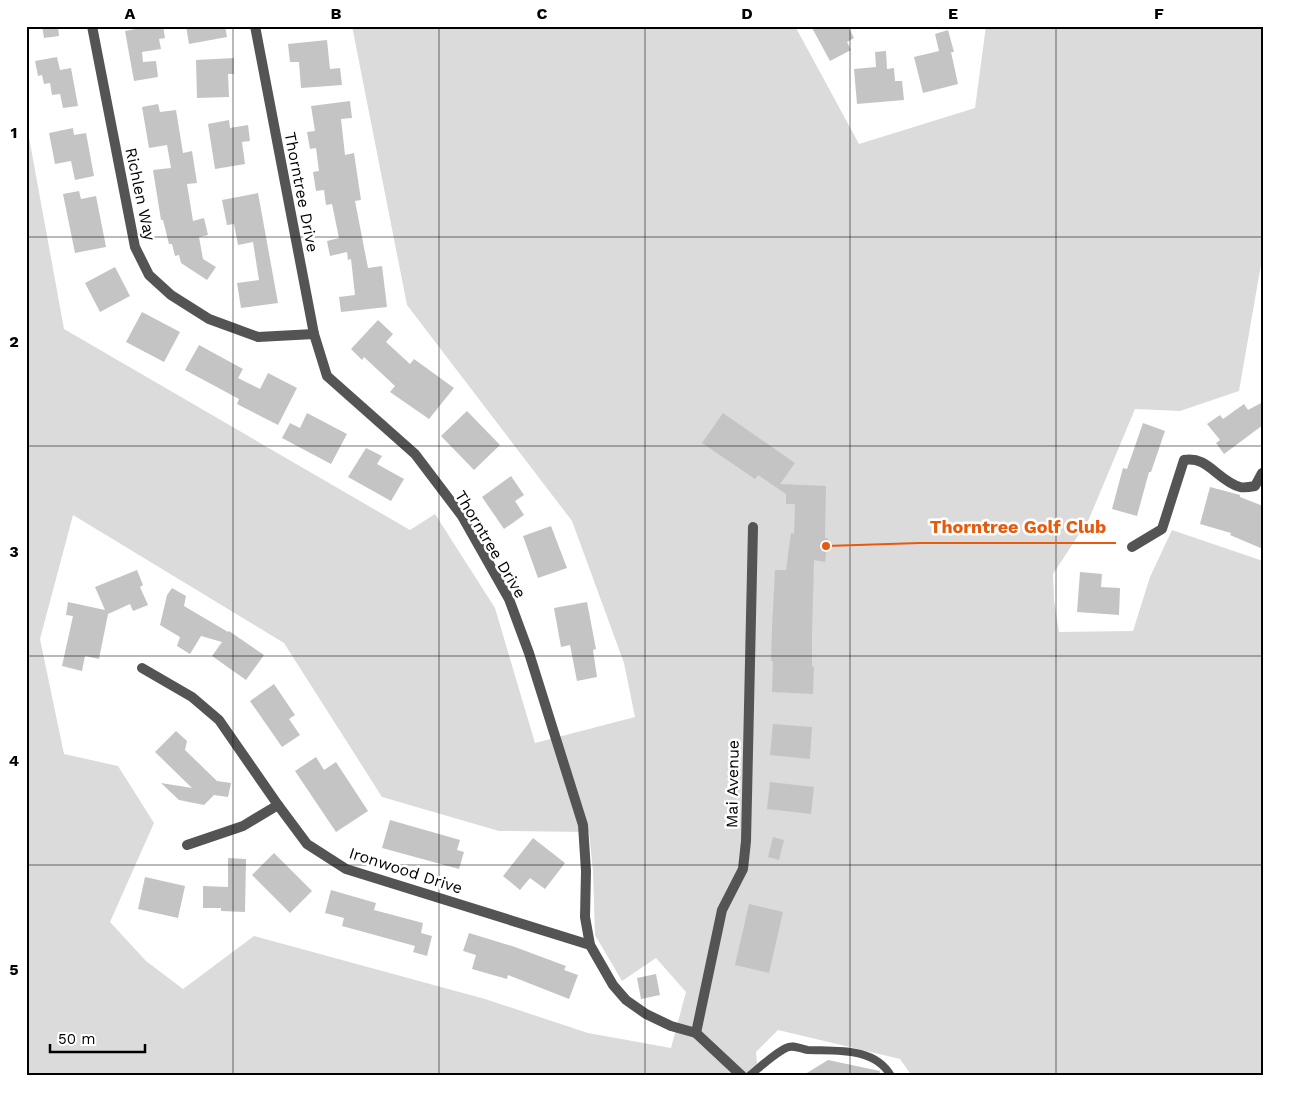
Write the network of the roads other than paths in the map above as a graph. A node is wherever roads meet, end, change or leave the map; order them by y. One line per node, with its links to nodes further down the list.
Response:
1 (92, 26): 3 (street, Richlen Way)
2 (255, 26): 3 (street, Thorntree Drive)
3 (314, 334): 10 (street, Thorntree Drive)
4 (1263, 472): 6 (street)
5 (753, 527): 11 (street, Mai Avenue)
6 (1132, 547)
7 (142, 668): 8 (street, Ironwood Drive)
8 (278, 805): 9 (street); 10 (street, Ironwood Drive)
9 (187, 845)
10 (590, 945): 11 (street, Thorntree Drive)
11 (696, 1033): 12 (street, Thorntree Drive)
12 (742, 1076)
13 (749, 1076): 14 (lane)
14 (891, 1076)

